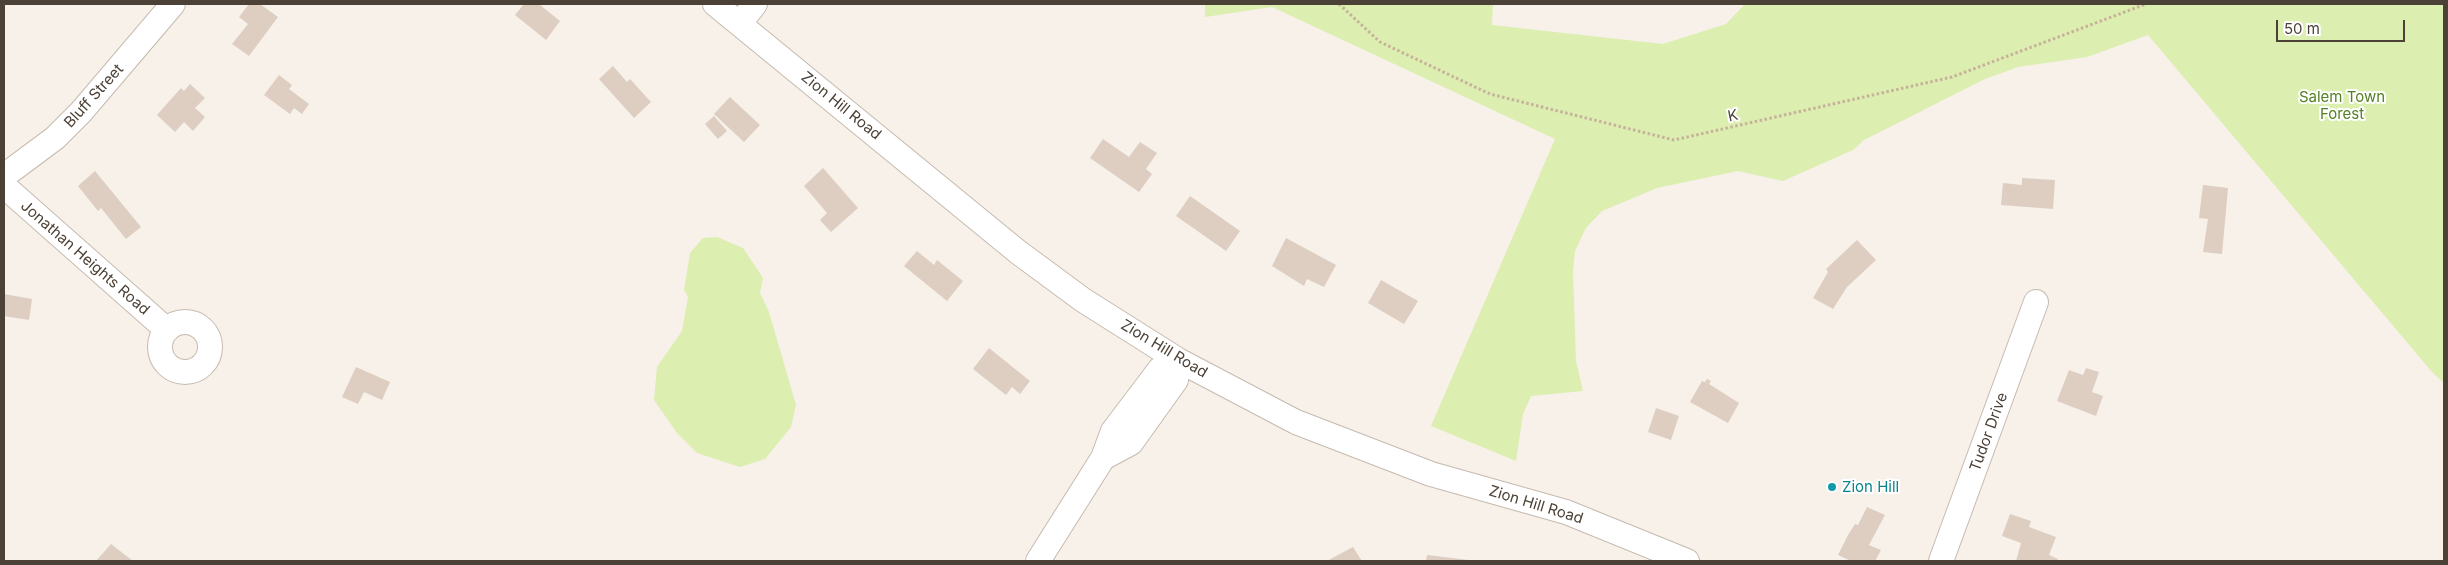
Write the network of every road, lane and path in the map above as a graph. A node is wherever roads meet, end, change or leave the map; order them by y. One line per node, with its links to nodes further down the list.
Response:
1 (173, 4): 7 (street, Bluff Street)
2 (715, 4): 6 (street, Zion Hill Road)
3 (755, 4): 6 (street)
4 (1339, 4): 5 (path, K)
5 (2146, 4)
6 (740, 23): 11 (street, Zion Hill Road)
7 (4, 176)
8 (4, 186): 10 (street, Jonathan Heights Road)
9 (2036, 302): 14 (street, Tudor Drive)
10 (167, 330)
11 (1178, 360): 12 (street); 13 (street, Zion Hill Road)
12 (1038, 561)
13 (1687, 561)
14 (1941, 561)

